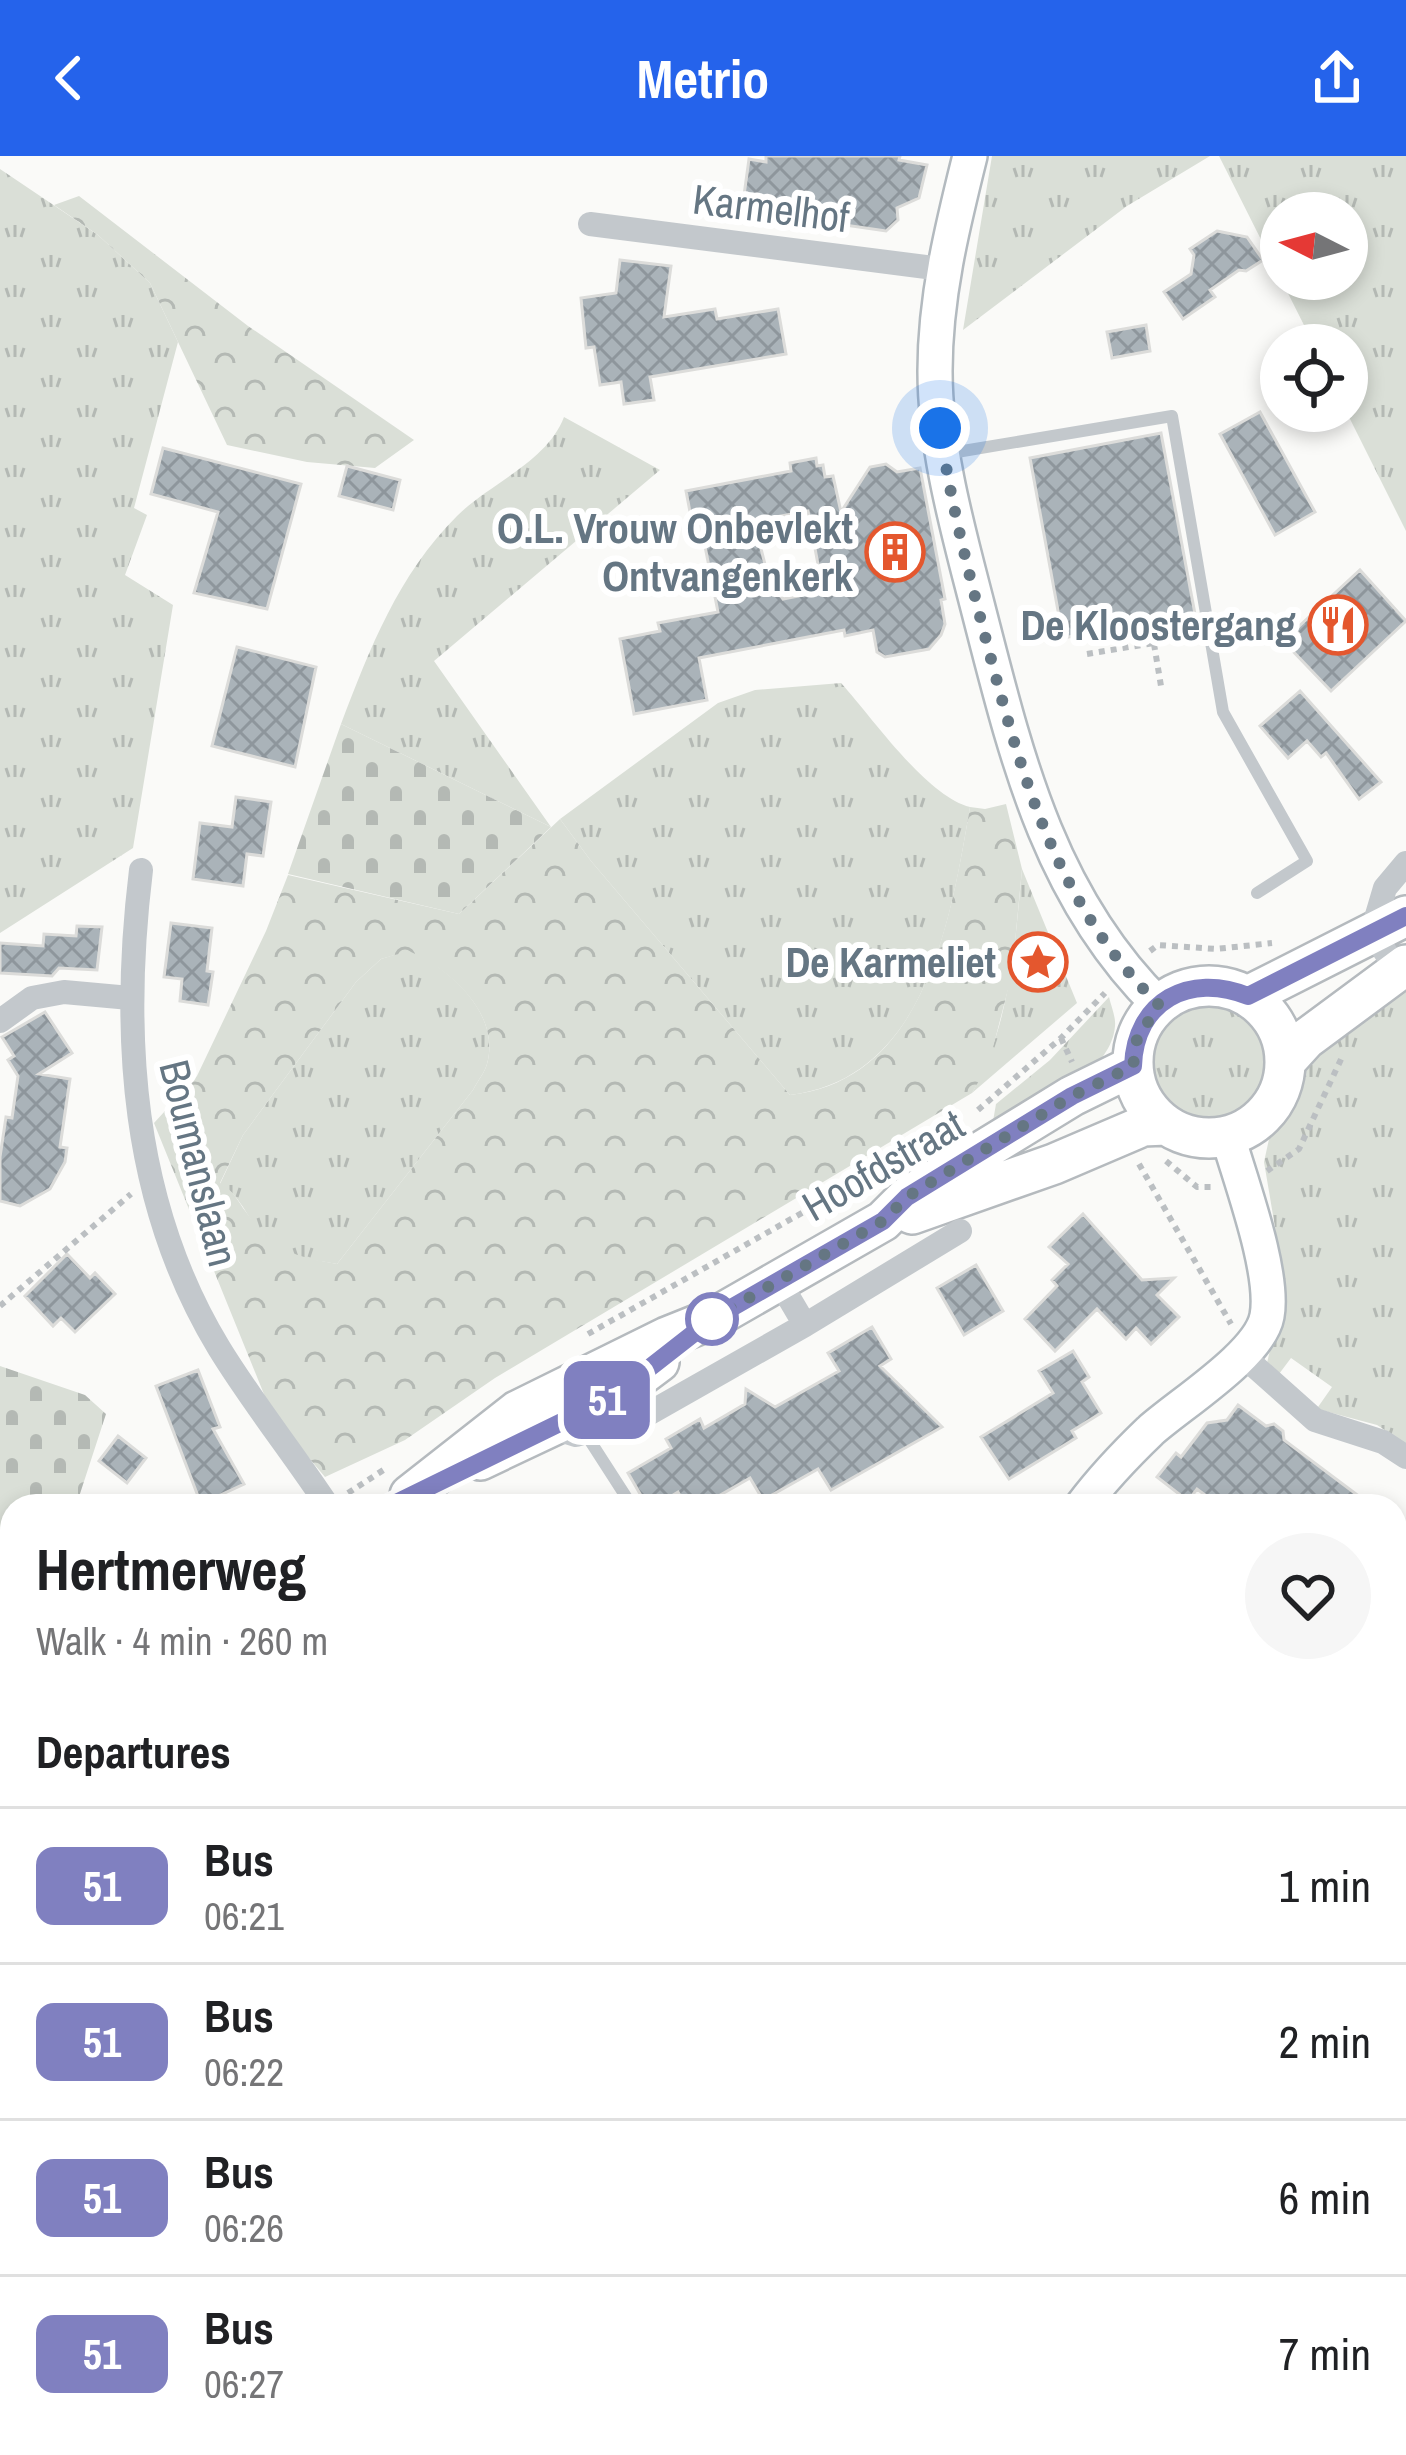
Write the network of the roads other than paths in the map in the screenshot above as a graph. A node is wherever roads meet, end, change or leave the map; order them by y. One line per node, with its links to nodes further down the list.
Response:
1 (970, 156): 3 (street)
2 (590, 224): 3 (street, Karmelhof)
3 (942, 269): 4 (street)
4 (944, 454): 7 (lane); 12 (street)
5 (1406, 863): 8 (street)
6 (141, 870): 11 (street, Boumanslaan)
7 (1257, 893)
8 (1389, 924): 9 (street); 10 (main road)
9 (1403, 970): 14 (main road)
10 (1248, 996): 12 (main road); 14 (main road)
11 (130, 998): 13 (street); 27 (street, Boumanslaan)
12 (1159, 1005): 15 (main road)
13 (0, 1022)
14 (1286, 1062): 17 (main road)
15 (1133, 1066): 16 (main road); 18 (main road, Hoofdstraat)
16 (1166, 1125): 17 (main road); 18 (main road, Hoofdstraat)
17 (1228, 1137): 23 (street)
18 (883, 1221): 20 (main road, Hoofdstraat)
19 (960, 1231): 22 (street, Hoofdstraat)
20 (779, 1281): 21 (main road, Hoofdstraat); 22 (street, Hoofdstraat)
21 (712, 1319): 24 (main road, Hoofdstraat); 26 (main road, Hoofdstraat)
22 (805, 1325): 24 (street, Hoofdstraat)
23 (1244, 1352): 25 (street); 29 (street)
24 (567, 1430): 26 (main road, Hoofdstraat); 28 (lane)
25 (1406, 1457)
26 (402, 1486)
27 (320, 1494)
28 (622, 1494)
29 (1091, 1494)

